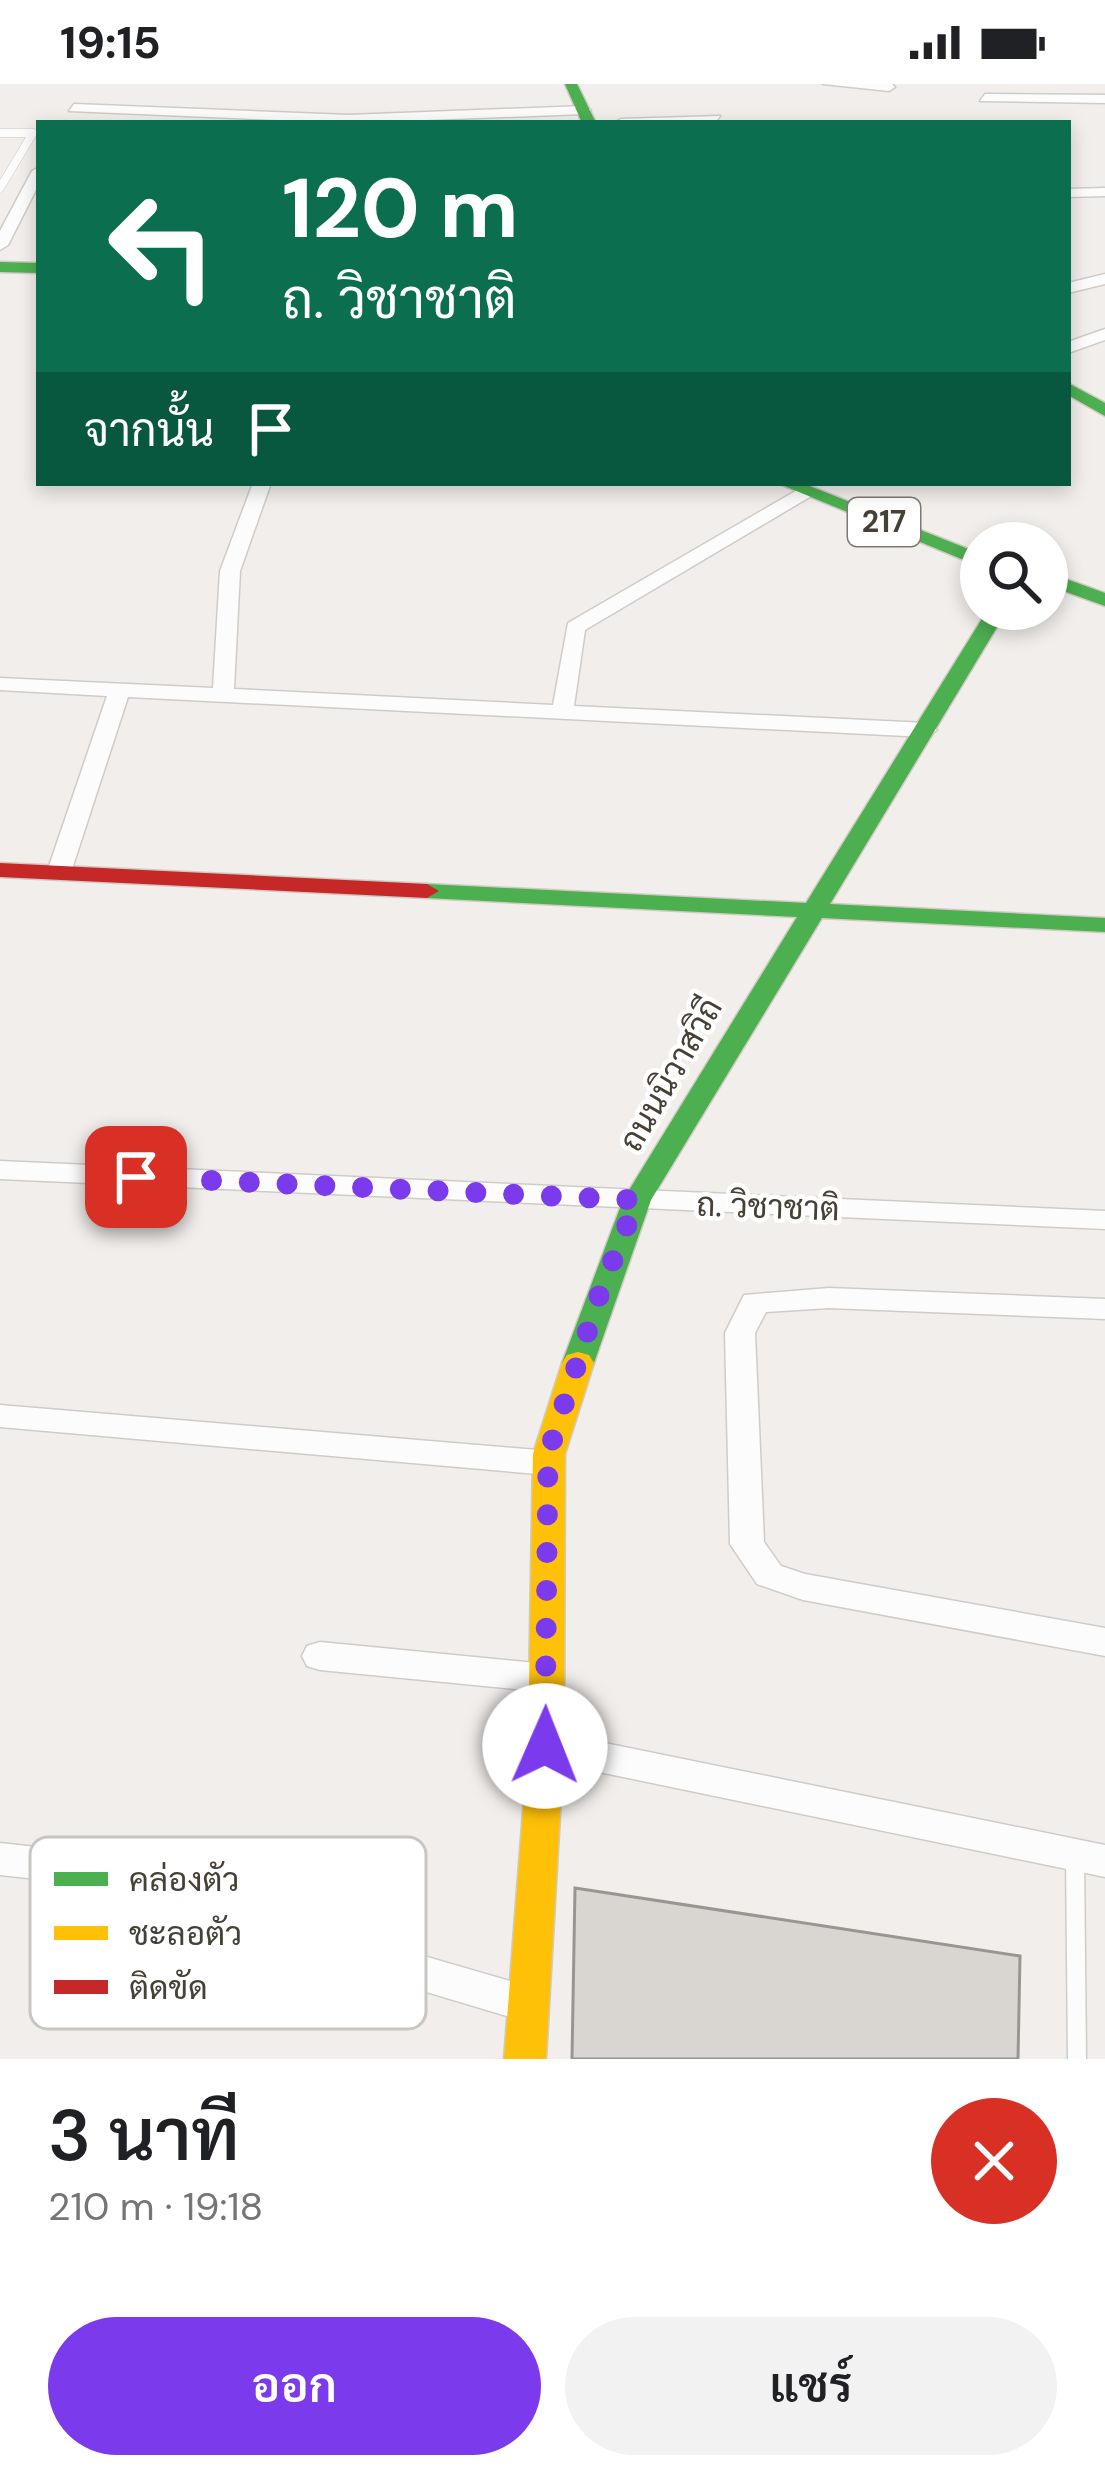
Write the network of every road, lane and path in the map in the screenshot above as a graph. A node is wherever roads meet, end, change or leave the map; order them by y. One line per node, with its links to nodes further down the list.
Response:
1 (571, 84): 6 (main road)
2 (829, 84): 3 (street)
3 (889, 87)
4 (985, 98): 5 (street)
5 (1105, 99)
6 (587, 117): 8 (street)
7 (715, 119): 9 (street)
8 (67, 120)
9 (692, 120)
10 (0, 133): 12 (lane)
11 (36, 177): 15 (street)
12 (0, 188)
13 (1105, 192): 14 (street)
14 (1071, 193)
15 (0, 245)
16 (0, 255): 17 (main road)
17 (36, 256)
18 (0, 267): 19 (main road)
19 (36, 268)
20 (1105, 279): 21 (street)
21 (1071, 287)
22 (1105, 334): 23 (street)
23 (1071, 347)
24 (1071, 390): 25 (main road)
25 (1105, 411)
26 (261, 486): 36 (street)
27 (844, 486): 29 (main road, 217)
28 (796, 487): 30 (main road, 217); 37 (street)
29 (960, 534)
30 (960, 553)
31 (1068, 586): 32 (main road)
32 (1105, 600)
33 (986, 630): 38 (main road, ถนนนิวาสวิถี)
34 (0, 684): 35 (street)
35 (119, 692): 36 (street); 40 (street)
36 (223, 696): 37 (street)
37 (562, 715): 38 (street)
38 (926, 730): 41 (main road, ถนนนิวาสวิถี)
39 (0, 870): 40 (main road)
40 (59, 872): 41 (main road)
41 (815, 908): 42 (main road); 44 (main road, ถนนนิวาสวิถี)
42 (1105, 925)
43 (0, 1171): 44 (street, ถ. วิชาชาติ)
44 (637, 1200): 45 (street, ถ. วิชาชาติ); 48 (main road, ถนนนิวาสวิถี)
45 (1105, 1220)
46 (1105, 1309): 49 (street)
47 (0, 1415): 48 (street)
48 (549, 1463): 51 (main road, ถนนนิวาสวิถี)
49 (1105, 1642)
50 (320, 1656): 51 (street)
51 (546, 1678): 52 (main road, ถนนนิวาสวิถี)
52 (545, 1746): 53 (street); 57 (main road, ถนนนิวาสวิถี)
53 (1090, 1858): 59 (lane)
54 (0, 1859): 55 (street)
55 (30, 1862)
56 (426, 1974): 57 (street)
57 (527, 2004): 58 (main road, ถนนนิวาสวิถี)
58 (525, 2059)
59 (1077, 2059)

